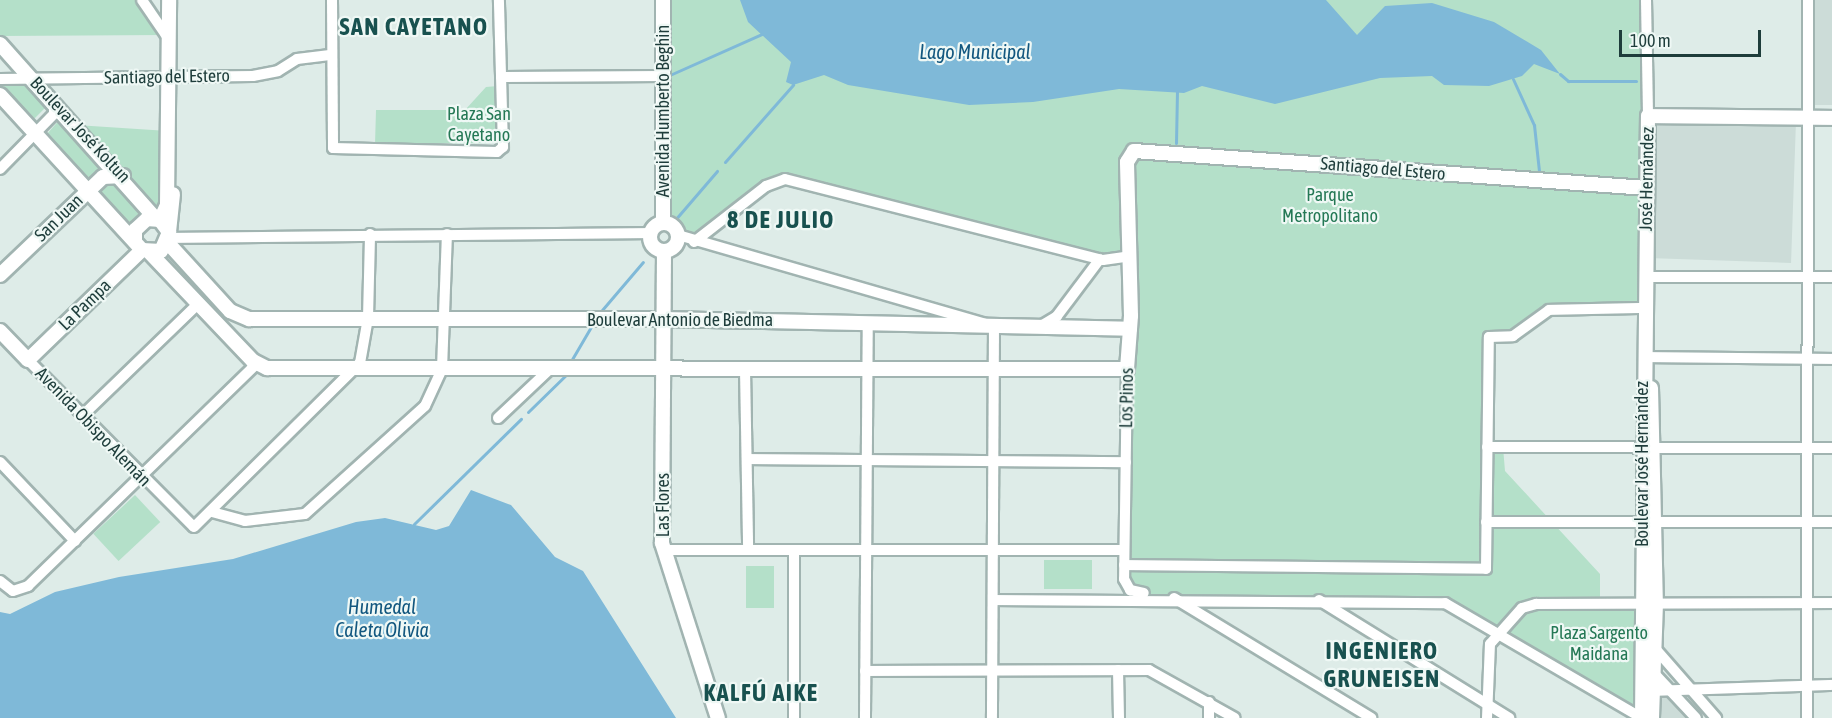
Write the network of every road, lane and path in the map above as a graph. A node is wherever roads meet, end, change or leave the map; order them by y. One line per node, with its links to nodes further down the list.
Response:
1 (142, 0): 8 (street)
2 (169, 0): 8 (street)
3 (332, 0): 10 (street)
4 (499, 0): 13 (street)
5 (663, 0): 12 (street, Avenida Humberto Beghin)
6 (1646, 0): 18 (street, José Hernández)
7 (1808, 0): 19 (street)
8 (168, 38): 11 (street)
9 (0, 44): 15 (street, Boulevar José Koltun)
10 (330, 55): 11 (street, Santiago del Estero); 13 (street)
11 (168, 76): 15 (street, Santiago del Estero); 24 (street)
12 (662, 76): 13 (street); 29 (street, Avenida Humberto Beghin)
13 (501, 77)
14 (0, 79): 15 (street, Santiago del Estero)
15 (34, 79): 17 (street, Boulevar José Koltun)
16 (0, 95): 21 (street, Boulevar José Koltun)
17 (54, 100): 21 (street); 25 (street, Boulevar José Koltun)
18 (1648, 116): 19 (street); 26 (street, José Hernández)
19 (1810, 117): 20 (street); 42 (street)
20 (1832, 118)
21 (36, 134): 23 (street); 27 (street, Boulevar José Koltun)
22 (1127, 162): 26 (street, Santiago del Estero); 38 (street, Los Pinos)
23 (0, 169)
24 (168, 169): 28 (street); 34 (street)
25 (123, 176): 27 (street, San Juan); 28 (street, Boulevar José Koltun)
26 (1647, 188): 41 (street, José Hernández)
27 (90, 189): 36 (street, Boulevar José Koltun); 40 (street, San Juan)
28 (158, 219): 34 (street, Boulevar José Koltun); 36 (street)
29 (663, 223): 30 (street, Avenida Humberto Beghin); 33 (street, Avenida Humberto Beghin)
30 (650, 233): 32 (street); 37 (street)
31 (370, 234): 32 (street); 34 (street); 46 (street)
32 (447, 234): 47 (street)
33 (678, 235): 35 (street); 37 (street)
34 (168, 238): 36 (street); 46 (street, Boulevar Antonio de Biedma)
35 (694, 242): 39 (street); 50 (street)
36 (142, 248): 44 (street, Boulevar José Koltun); 57 (street, La Pampa)
37 (664, 251): 48 (street)
38 (1130, 256): 39 (street); 52 (street, Los Pinos)
39 (1100, 259): 51 (street)
40 (0, 275)
41 (1646, 277): 42 (street); 45 (street, José Hernández)
42 (1809, 277): 43 (street); 55 (street)
43 (1832, 277)
44 (199, 303): 58 (street, Boulevar José Koltun); 67 (street)
45 (1646, 308): 54 (street, José Hernández); 69 (street)
46 (368, 318): 47 (street, Boulevar Antonio de Biedma); 59 (street)
47 (442, 318): 48 (street, Boulevar Antonio de Biedma); 61 (street)
48 (663, 319): 49 (street, Boulevar Antonio de Biedma); 62 (street, Las Flores)
49 (868, 322): 50 (street, Boulevar Antonio de Biedma); 64 (street)
50 (994, 326): 51 (street, Boulevar Antonio de Biedma); 65 (street)
51 (1039, 327): 52 (street, Boulevar Antonio de Biedma)
52 (1130, 329): 66 (street, Los Pinos)
53 (0, 331): 57 (street, Avenida Obispo Alemán)
54 (1646, 357): 55 (street); 71 (street, Boulevar José Hernández)
55 (1809, 359): 56 (street); 70 (street)
56 (1832, 359)
57 (28, 360): 67 (street, Avenida Obispo Alemán)
58 (261, 366): 59 (street); 78 (street)
59 (357, 368): 61 (street); 79 (street)
60 (551, 368): 61 (street); 62 (street); 68 (street)
61 (442, 369): 79 (street)
62 (665, 369): 63 (street); 87 (street, Las Flores)
63 (745, 369): 64 (street); 73 (street)
64 (868, 369): 65 (street); 74 (street)
65 (996, 369): 66 (street); 75 (street)
66 (1127, 369): 77 (street, Los Pinos)
67 (83, 415): 78 (street, Avenida Obispo Alemán)
68 (498, 418)
69 (1487, 447): 71 (street); 80 (street)
70 (1808, 447): 71 (street); 72 (street); 82 (street)
71 (1646, 448): 81 (street, Boulevar José Hernández)
72 (1832, 448)
73 (748, 459): 74 (street); 85 (street)
74 (868, 460): 75 (street); 90 (street)
75 (995, 461): 77 (street); 86 (street)
76 (0, 462): 84 (street)
77 (1126, 462): 88 (street, Los Pinos)
78 (140, 475): 79 (street, Avenida Obispo Alemán); 84 (street)
79 (212, 512)
80 (1486, 522): 81 (street); 91 (street)
81 (1648, 522): 82 (street); 96 (street, Boulevar José Hernández); 98 (street, Boulevar José Hernández)
82 (1807, 522): 83 (street); 99 (street)
83 (1832, 522)
84 (75, 541): 92 (street)
85 (748, 549): 87 (street); 89 (street)
86 (994, 549): 88 (street); 90 (street); 94 (street)
87 (663, 550): 114 (street, Las Flores)
88 (1124, 550): 91 (street, Los Pinos)
89 (794, 551): 90 (street); 115 (street)
90 (865, 553): 104 (street)
91 (1124, 565): 93 (street, Los Pinos)
92 (0, 581)
93 (1173, 598): 94 (street); 95 (street); 121 (street)
94 (995, 600): 102 (street)
95 (1319, 600): 100 (street); 113 (street)
96 (1656, 603): 98 (street); 99 (street); 101 (street, Boulevar José Hernández)
97 (1832, 603): 99 (street)
98 (1640, 604): 100 (street); 101 (street, Boulevar José Hernández)
99 (1808, 604): 106 (street)
100 (1496, 632): 113 (street); 124 (street)
101 (1647, 648): 105 (street, Boulevar José Hernández); 108 (street); 112 (street, Boulevar José Hernández)
102 (992, 670): 103 (street); 104 (street); 117 (street)
103 (1118, 670): 111 (street); 118 (street)
104 (865, 671): 116 (street)
105 (1653, 672): 109 (street, Boulevar José Hernández); 110 (street)
106 (1807, 685): 107 (street); 108 (street); 128 (street)
107 (1832, 685)
108 (1690, 688): 110 (street); 127 (street)
109 (1653, 689): 110 (street); 112 (street); 125 (street, Boulevar José Hernández)
110 (1669, 690): 126 (street)
111 (1209, 702): 119 (street); 120 (street)
112 (1642, 702): 124 (street, Boulevar José Hernández)
113 (1487, 705): 122 (street); 123 (street)
114 (718, 718)
115 (794, 718)
116 (865, 718)
117 (992, 718)
118 (1119, 718)
119 (1209, 718)
120 (1235, 718)
121 (1371, 718)
122 (1487, 718)
123 (1509, 718)
124 (1642, 718)
125 (1652, 718)
126 (1696, 718)
127 (1716, 718)
128 (1807, 718)

